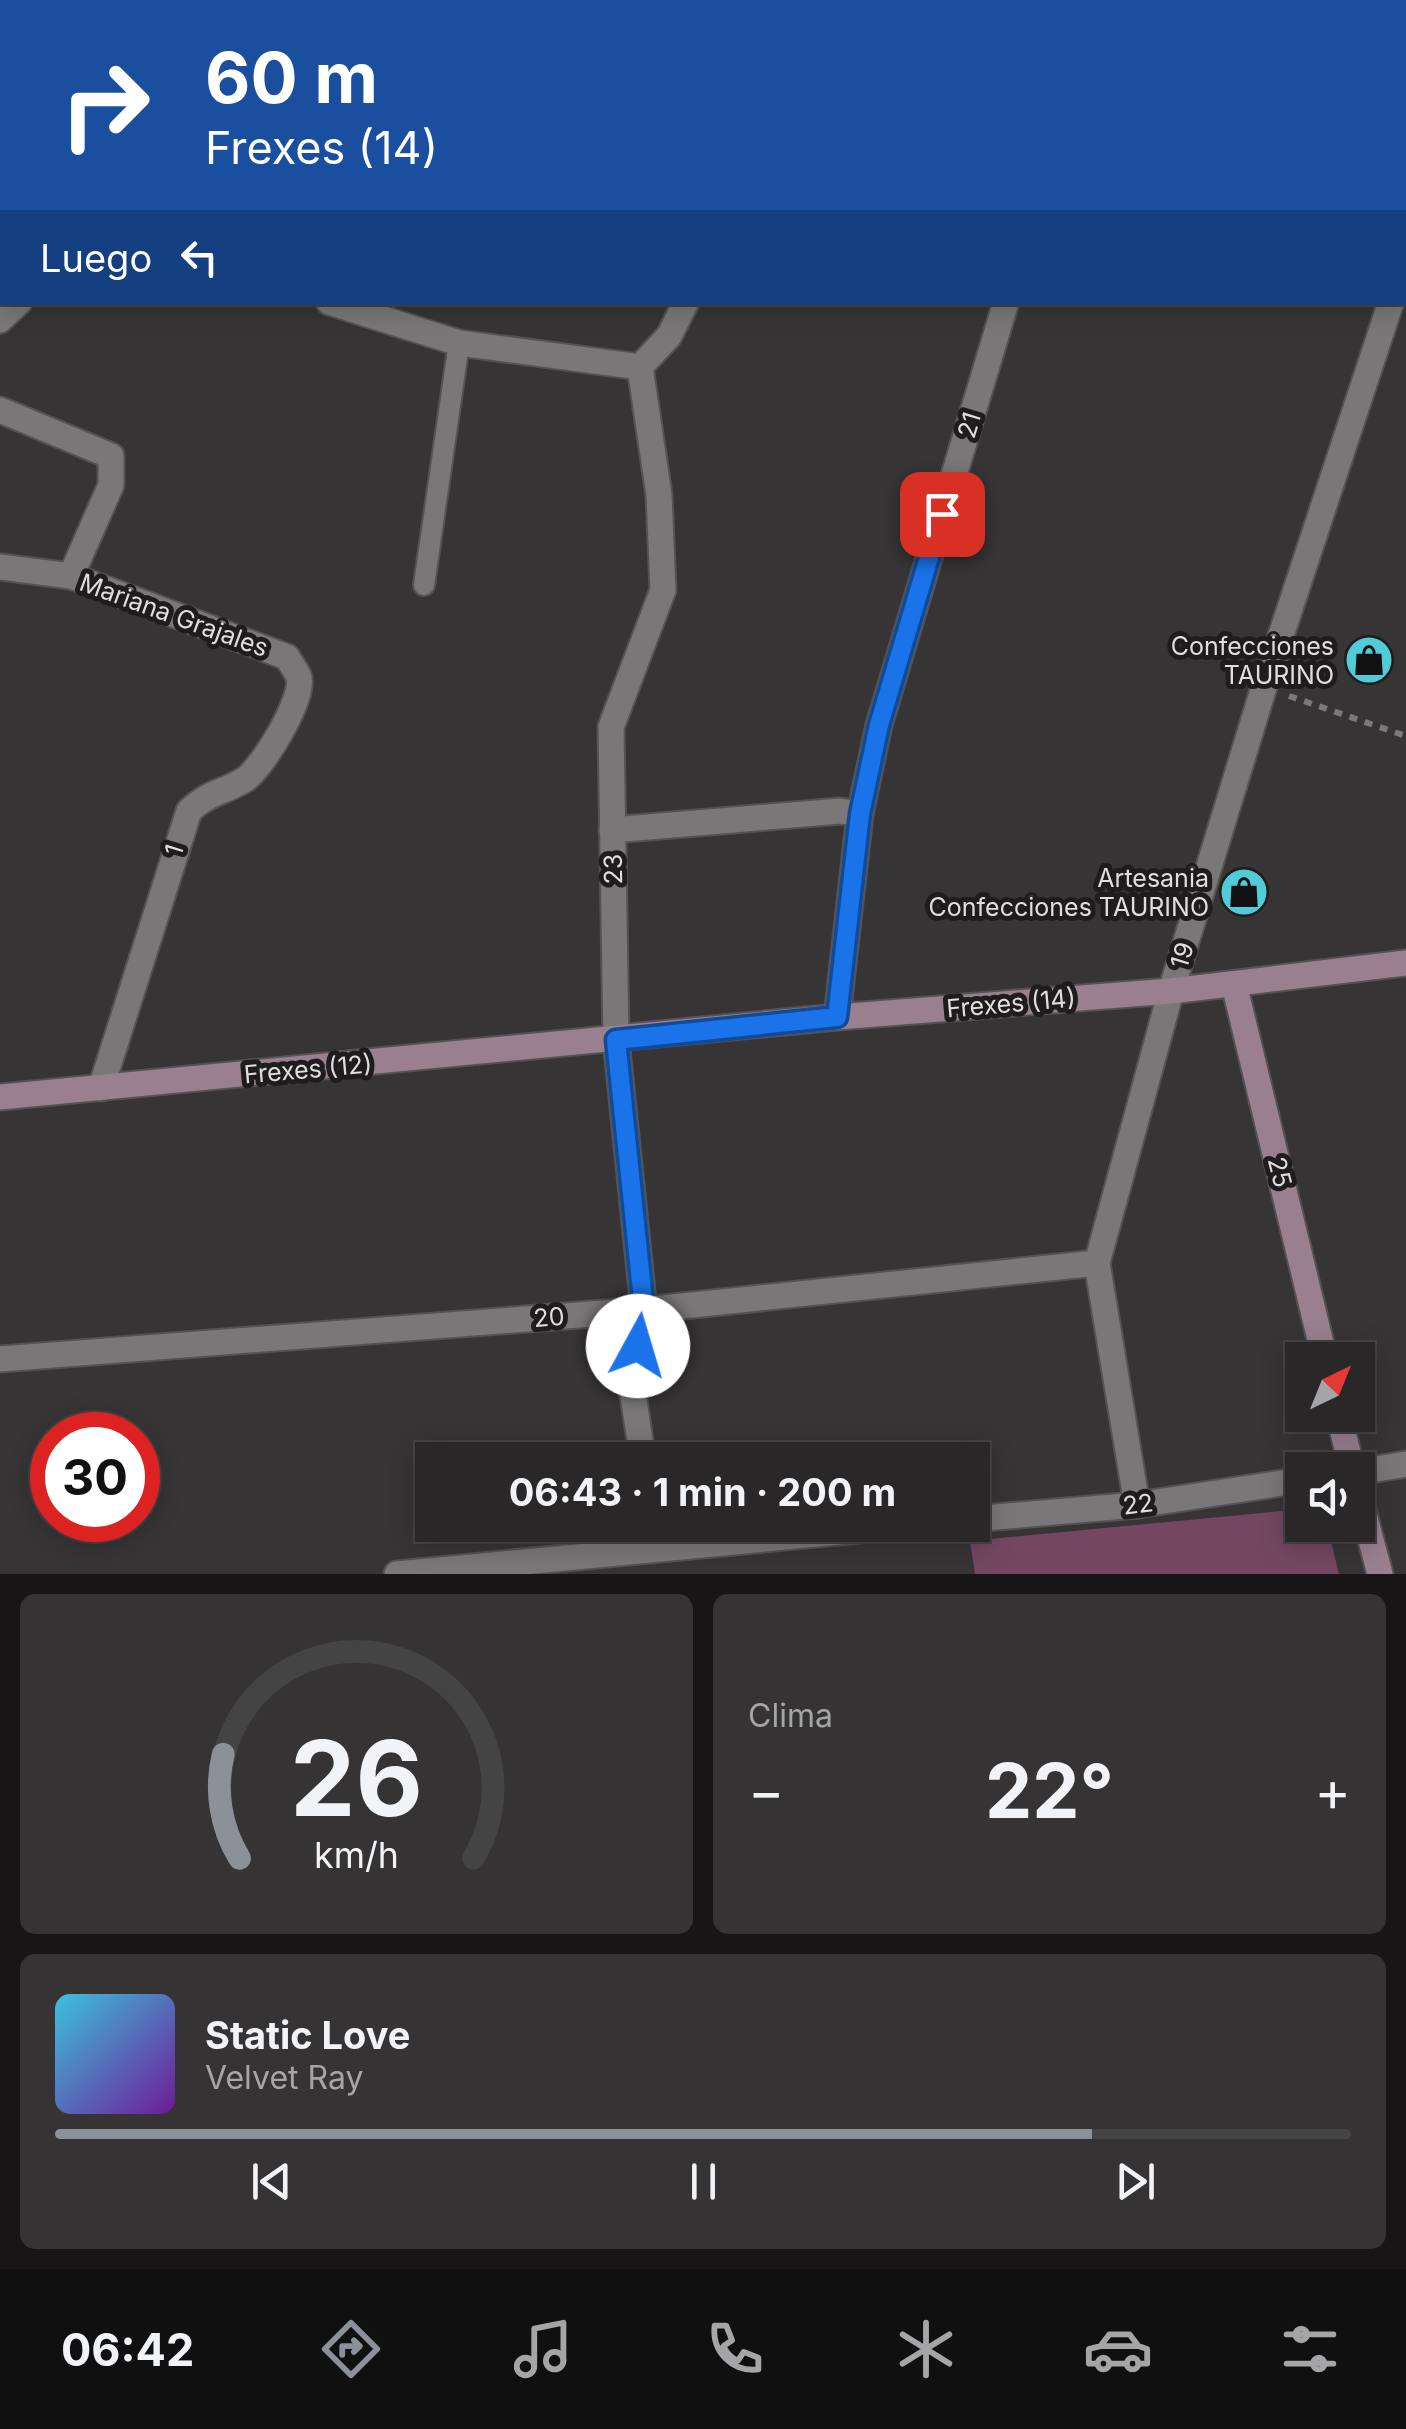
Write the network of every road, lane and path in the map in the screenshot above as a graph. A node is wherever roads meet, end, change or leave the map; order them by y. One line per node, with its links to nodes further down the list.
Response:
1 (338, 305): 5 (street)
2 (684, 305): 6 (street)
3 (1005, 305): 14 (street, 21)
4 (1390, 305): 12 (street, 19)
5 (458, 343): 6 (street); 10 (lane)
6 (640, 367): 15 (street, 23)
7 (0, 410): 9 (street)
8 (0, 567): 9 (street, Mariana Grajales)
9 (71, 576): 11 (street, Mariana Grajales)
10 (424, 585)
11 (287, 657): 21 (street, 1)
12 (1264, 687): 13 (path); 18 (street, 19)
13 (1406, 736)
14 (860, 814): 15 (street); 19 (street, 21)
15 (612, 830): 20 (street, 23)
16 (1406, 964): 17 (main road, Frexes (14))
17 (1234, 984): 18 (main road, Frexes (14)); 25 (main road, 25)
18 (1171, 991): 19 (main road, Frexes (14)); 23 (street, 19)
19 (837, 1017): 20 (main road, Frexes (14))
20 (616, 1040): 21 (main road, Frexes (12)); 24 (street, 23)
21 (101, 1088): 22 (main road, Frexes (12))
22 (0, 1097)
23 (1097, 1263): 24 (street, 20); 31 (street, 19)
24 (644, 1310): 26 (street, 20); 27 (street, 23)
25 (1321, 1342)
26 (0, 1359)
27 (641, 1442)
28 (1406, 1464): 29 (street)
29 (1375, 1468)
30 (1285, 1482): 31 (street, 22)
31 (1137, 1504): 32 (street, 22)
32 (990, 1518)
33 (723, 1542): 35 (street)
34 (1372, 1542): 37 (main road)
35 (712, 1543): 36 (street)
36 (397, 1574)
37 (1380, 1574)

